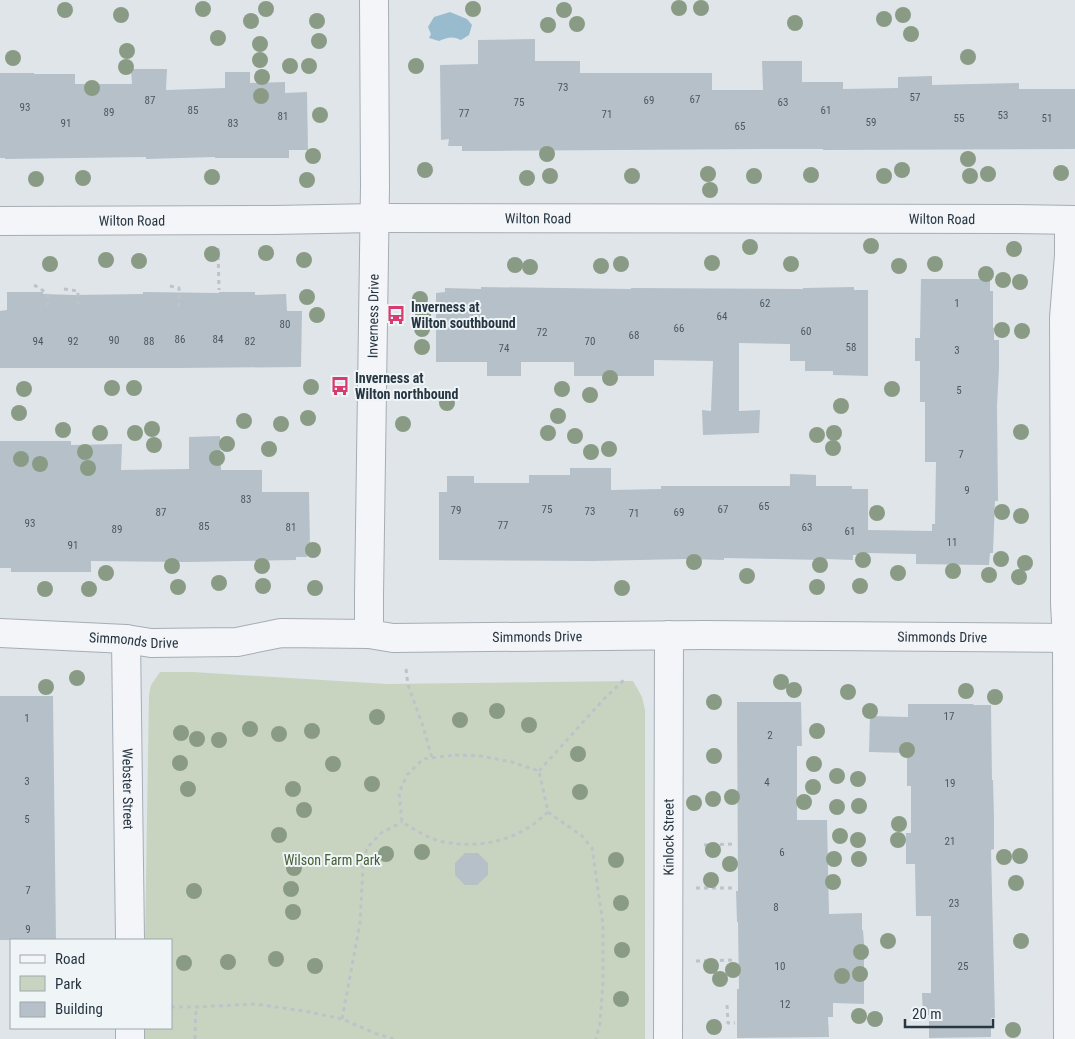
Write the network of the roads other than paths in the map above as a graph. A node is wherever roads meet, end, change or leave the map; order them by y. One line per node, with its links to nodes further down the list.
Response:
1 (374, 0): 2 (street, Inverness Drive)
2 (375, 218): 3 (street, Wilton Road); 4 (street, Wilton Road); 6 (street, Inverness Drive)
3 (1072, 220): 8 (street)
4 (0, 221)
5 (0, 634): 9 (street, Simmonds Drive)
6 (369, 634): 7 (street, Simmonds Drive); 9 (street, Simmonds Drive)
7 (669, 635): 8 (street, Simmonds Drive); 11 (street, Kinlock Street)
8 (1071, 638): 12 (street)
9 (126, 639): 10 (street, Webster Street)
10 (130, 939)
11 (668, 1039)
12 (1068, 1039)

